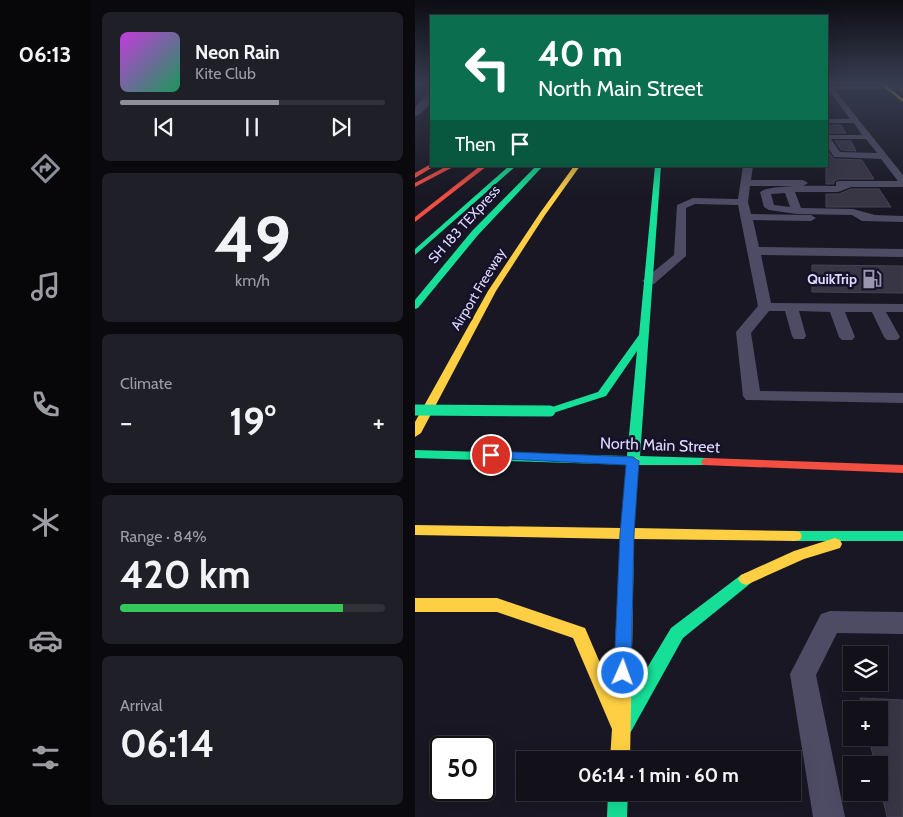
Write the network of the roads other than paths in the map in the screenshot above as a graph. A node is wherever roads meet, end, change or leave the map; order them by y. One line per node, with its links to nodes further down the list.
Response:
1 (830, 121): 2 (lane)
2 (856, 122): 4 (lane)
3 (828, 131): 4 (lane)
4 (866, 134): 5 (lane); 7 (lane)
5 (828, 137)
6 (828, 140): 7 (lane)
7 (883, 156): 11 (lane)
8 (833, 165): 9 (lane)
9 (846, 165)
10 (862, 165): 11 (lane)
11 (891, 166): 21 (lane)
12 (430, 167): 20 (main road)
13 (450, 167): 24 (main road)
14 (483, 167): 31 (main road)
15 (512, 167): 33 (main road, SH 183 TEXpress)
16 (538, 167): 36 (main road, SH 183 TEXpress)
17 (576, 167): 48 (main road, Airport Freeway)
18 (658, 167): 35 (main road)
19 (748, 167): 22 (lane)
20 (415, 176)
21 (903, 182): 23 (lane)
22 (745, 183): 23 (lane); 26 (lane)
23 (850, 184): 25 (lane)
24 (415, 185)
25 (789, 189): 27 (lane); 27 (lane)
26 (743, 202): 28 (lane); 35 (lane)
27 (797, 211): 29 (lane)
28 (746, 217): 29 (lane); 32 (lane)
29 (873, 218): 30 (lane)
30 (903, 218)
31 (415, 220)
32 (754, 251): 34 (lane); 37 (lane)
33 (415, 253)
34 (903, 253)
35 (649, 281): 42 (main road)
36 (415, 306)
37 (765, 306): 38 (lane); 46 (lane)
38 (791, 307): 39 (lane); 43 (lane)
39 (835, 308): 40 (lane); 44 (lane)
40 (877, 308): 41 (lane); 45 (lane)
41 (903, 308)
42 (643, 336): 47 (main road, bridge); 50 (main road)
43 (799, 336)
44 (847, 337)
45 (892, 337)
46 (903, 398)
47 (415, 410)
48 (415, 432)
49 (415, 454): 50 (main road, North Main Street)
50 (633, 461): 51 (main road, North Main Street); 53 (main road)
51 (903, 469)
52 (415, 530): 53 (main road)
53 (627, 534): 54 (main road); 58 (main road)
54 (862, 536): 55 (main road); 58 (main road)
55 (903, 536)
56 (415, 605): 58 (main road)
57 (903, 623): 62 (lane)
58 (621, 730): 59 (main road)
59 (620, 751)
60 (618, 801): 61 (main road)
61 (617, 817)
62 (829, 817)

